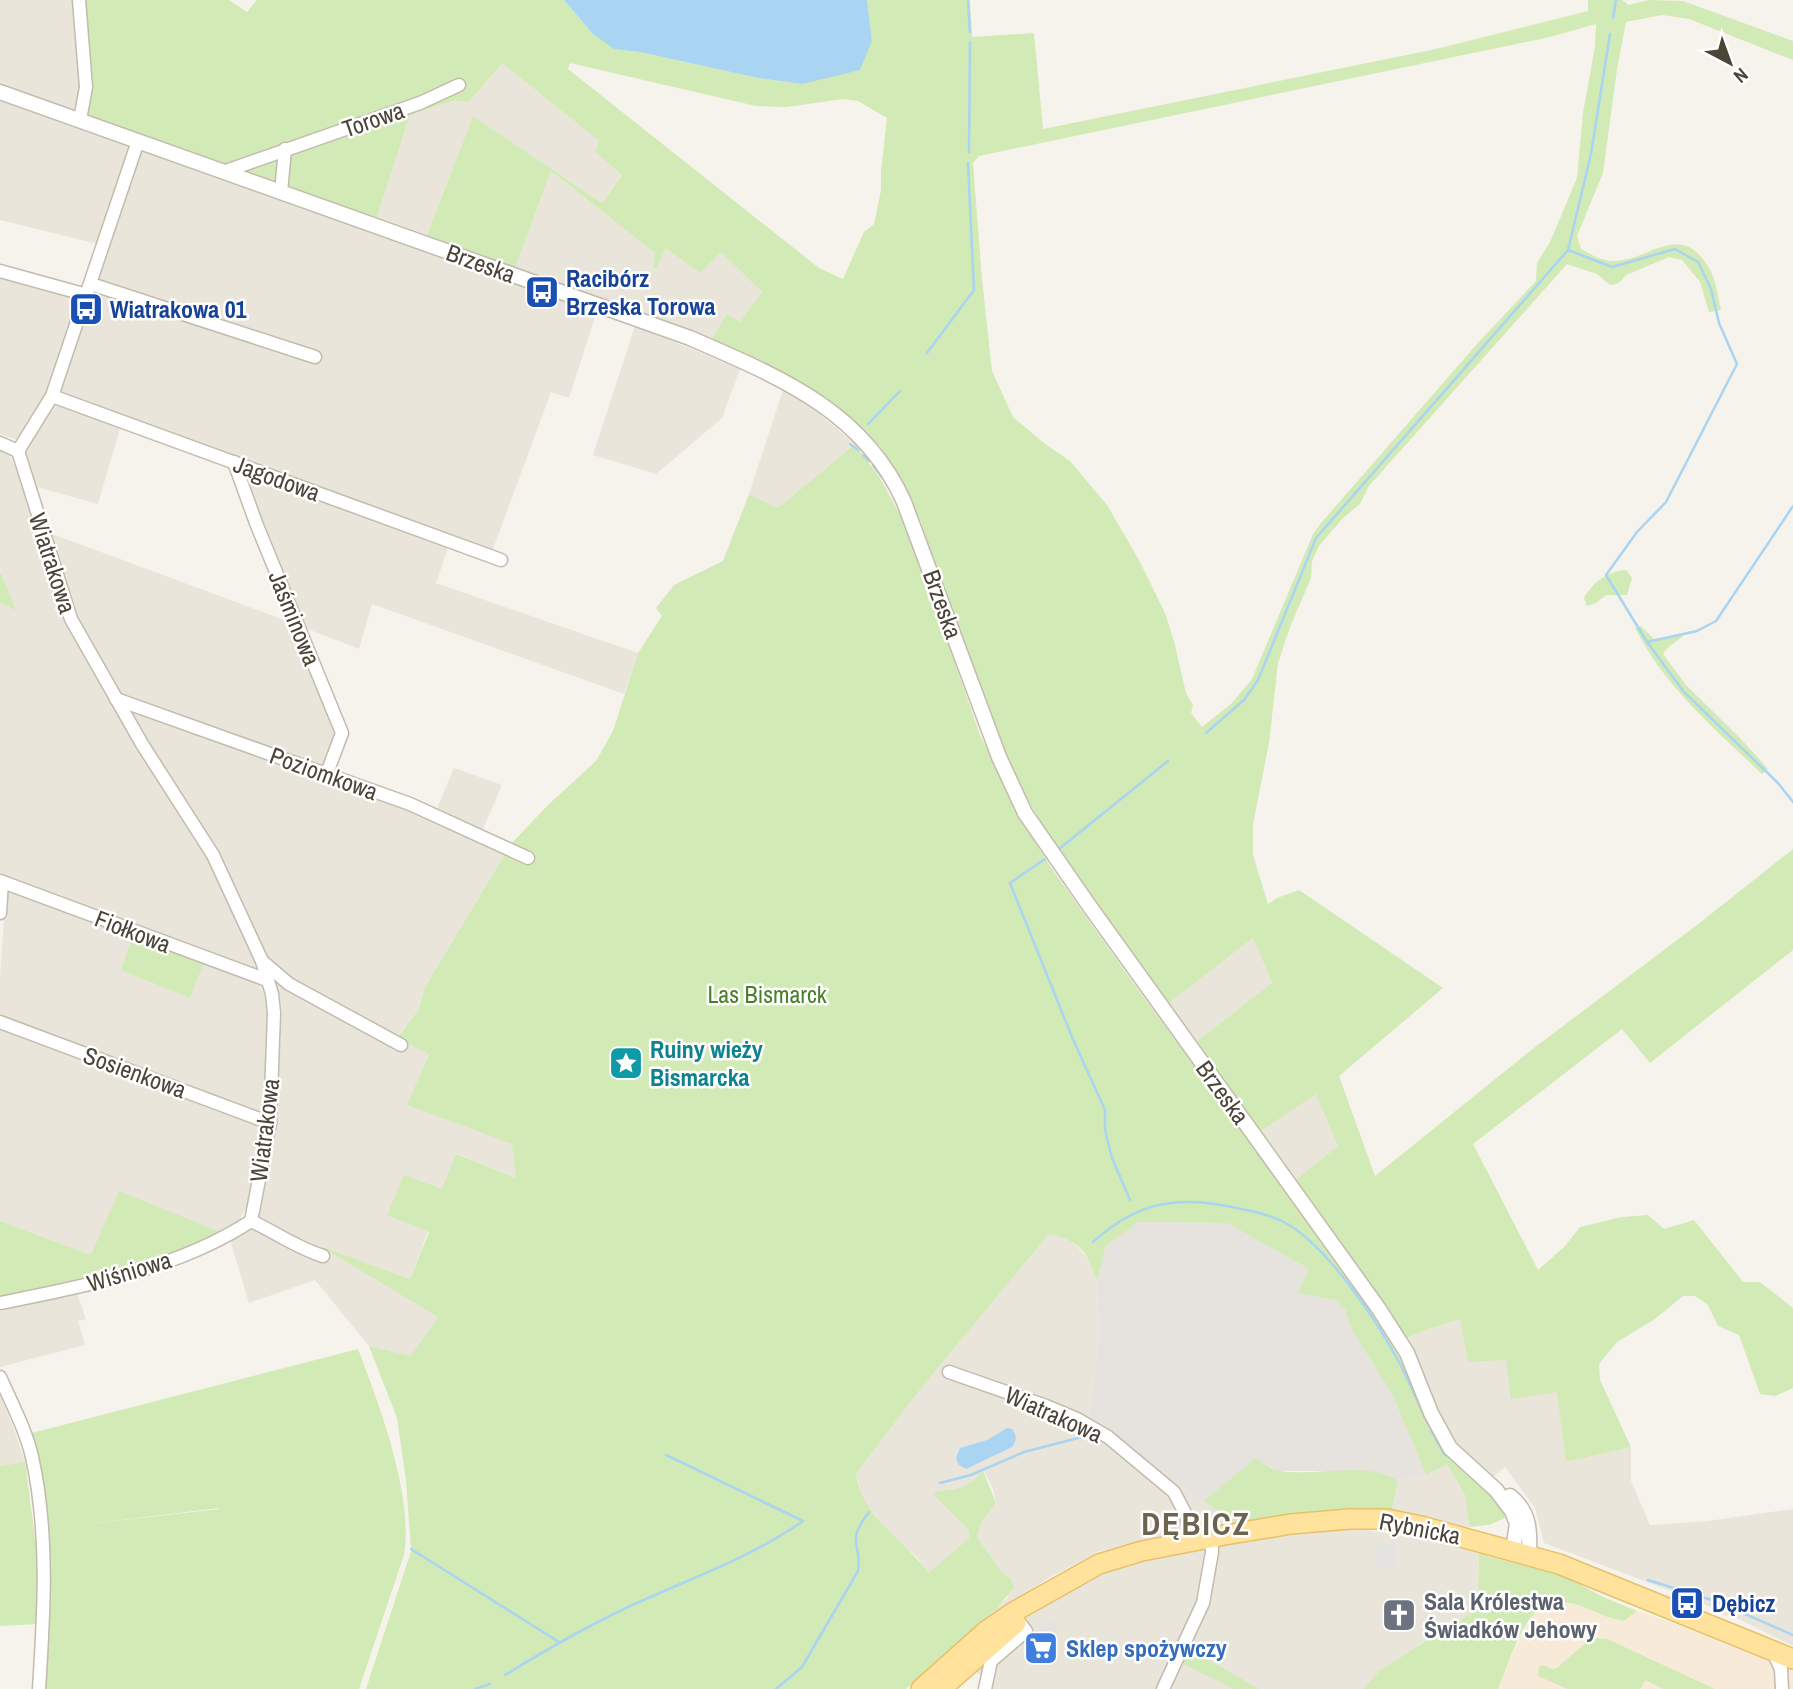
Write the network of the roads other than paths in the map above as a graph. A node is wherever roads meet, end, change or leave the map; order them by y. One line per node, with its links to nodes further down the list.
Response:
1 (79, 0): 4 (street)
2 (459, 85): 6 (street, Torowa)
3 (0, 92): 4 (street, Brzeska)
4 (80, 120): 5 (street, Brzeska)
5 (138, 141): 7 (street, Brzeska); 10 (street)
6 (285, 149): 7 (street, Torowa); 8 (street)
7 (223, 172): 8 (street, Brzeska)
8 (281, 192): 37 (street, Brzeska)
9 (0, 271): 10 (street)
10 (89, 289): 11 (street); 12 (street)
11 (315, 357)
12 (52, 396): 14 (street); 15 (street, Jagodowa)
13 (0, 443): 14 (street)
14 (18, 451): 17 (street, Wiatrakowa)
15 (234, 462): 16 (street, Jagodowa); 18 (street, Jaśminowa)
16 (501, 560)
17 (116, 699): 18 (street, Poziomkowa); 22 (street, Wiatrakowa)
18 (327, 773): 19 (street, Poziomkowa)
19 (528, 858)
20 (1, 881): 21 (street); 23 (street, Fiołkowa)
21 (0, 913)
22 (262, 961): 23 (street, Wiatrakowa); 24 (street, Wiatrakowa)
23 (267, 980): 25 (street, Wiatrakowa)
24 (289, 984): 25 (street); 27 (street, Wiatrakowa)
25 (272, 994): 28 (street, Wiatrakowa)
26 (0, 1022): 28 (street, Sosienkowa)
27 (401, 1045)
28 (270, 1123): 29 (street, Wiatrakowa)
29 (251, 1221): 30 (street); 31 (street, Wiśniowa)
30 (323, 1256)
31 (0, 1303)
32 (949, 1372): 36 (street, Wiatrakowa)
33 (0, 1377): 34 (street)
34 (15, 1415): 35 (street); 42 (street)
35 (0, 1416)
36 (1202, 1540): 37 (main road, Rybnicka); 38 (main road, Rybnicka); 46 (street)
37 (1521, 1552): 39 (main road, Rybnicka)
38 (1015, 1617): 43 (main road, Rybnicka); 44 (main road, Rybnicka); 45 (street)
39 (1771, 1648): 40 (main road, Rybnicka); 41 (street)
40 (1793, 1659)
41 (1786, 1685)
42 (39, 1689)
43 (921, 1689)
44 (941, 1689)
45 (985, 1689)
46 (1163, 1689)

